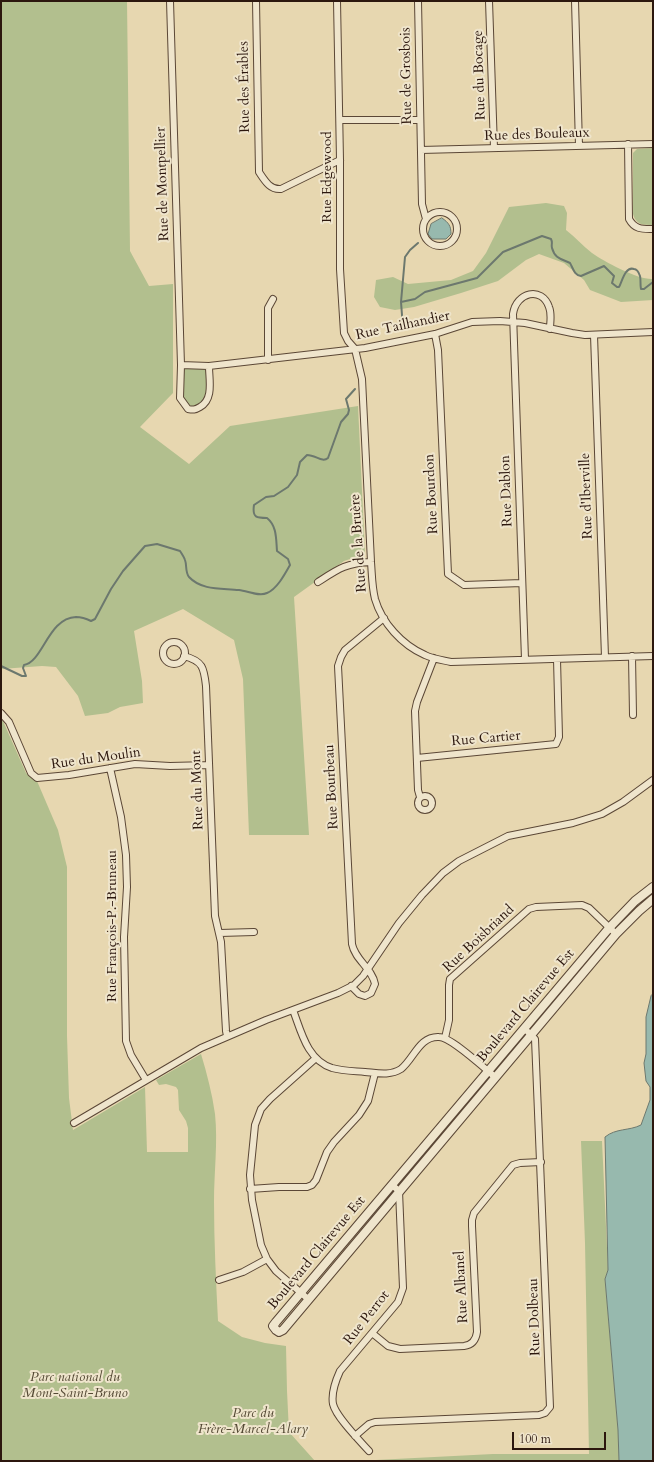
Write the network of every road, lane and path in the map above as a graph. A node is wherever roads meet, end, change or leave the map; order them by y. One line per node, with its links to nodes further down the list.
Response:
1 (170, 1): 25 (street, Rue de Montpellier)
2 (256, 1): 14 (street, Rue des Érables)
3 (337, 1): 7 (street, Rue Edgewood)
4 (418, 1): 8 (street, Rue de Grosbois)
5 (489, 1): 12 (street, Rue du Bocage)
6 (575, 1): 11 (street)
7 (340, 120): 8 (street); 14 (street, Rue Edgewood)
8 (420, 120): 13 (street, Rue de Grosbois)
9 (628, 144): 10 (street, Rue des Bouleaux); 11 (street, Rue des Bouleaux); 16 (street)
10 (653, 144)
11 (580, 146): 12 (street, Rue des Bouleaux)
12 (494, 148): 13 (street, Rue des Bouleaux)
13 (421, 150): 15 (street, Rue de Grosbois)
14 (340, 160): 23 (street, Rue Edgewood)
15 (426, 219): 15 (street)
16 (653, 229)
17 (273, 299): 24 (street)
18 (513, 322): 19 (street, Rue Tailhandier); 19 (street, Rue Dablon); 21 (street, Rue Tailhandier); 29 (street, Rue Dablon)
19 (550, 329): 22 (street, Rue Tailhandier)
20 (653, 332): 22 (street, Rue Tailhandier)
21 (434, 334): 23 (street, Rue Tailhandier); 29 (street, Rue Bourdon)
22 (594, 335): 34 (street, Rue d'Iberville)
23 (355, 349): 24 (street, Rue Tailhandier); 27 (street, Rue de la Bruère)
24 (268, 360): 26 (street, Rue Tailhandier)
25 (181, 365): 26 (street, Rue Tailhandier); 26 (street, Rue de Montpellier)
26 (209, 366)
27 (371, 562): 28 (street); 30 (street, Rue de la Bruère)
28 (318, 582)
29 (522, 583): 36 (street, Rue Dablon)
30 (384, 618): 35 (street, Rue de la Bruère); 51 (street, Rue Bourbeau)
31 (184, 656): 41 (street, Rue du Mont)
32 (632, 656): 33 (street, Rue de la Bruère); 34 (street, Rue de la Bruère); 39 (street)
33 (653, 656)
34 (605, 657): 37 (street, Rue de la Bruère)
35 (434, 658): 36 (street, Rue de la Bruère); 40 (street)
36 (525, 659): 37 (street, Rue de la Bruère)
37 (557, 659): 40 (street, Rue Cartier)
38 (1, 713): 42 (street, Rue du Moulin)
39 (633, 715)
40 (417, 758): 44 (street)
41 (209, 765): 42 (street, Rue du Moulin); 49 (street, Rue du Mont)
42 (110, 768): 62 (street, Rue François-P.-Bruneau)
43 (653, 780): 51 (street)
44 (420, 797)
45 (653, 887): 47 (street, Boulevard Clairevue Est)
46 (653, 899): 50 (street, Boulevard Clairevue Est)
47 (610, 927): 50 (street, Rue Boisbriand); 54 (street, Boulevard Clairevue Est); 57 (street, Rue Boisbriand)
48 (254, 932): 49 (street)
49 (220, 934): 56 (street, Rue du Mont)
50 (616, 934): 55 (street, Boulevard Clairevue Est)
51 (368, 969): 52 (street); 52 (street)
52 (352, 986): 53 (street)
53 (293, 1010): 56 (street); 58 (street)
54 (524, 1028): 55 (street); 59 (street, Boulevard Clairevue Est)
55 (531, 1034): 61 (street, Boulevard Clairevue Est); 64 (street, Rue Dolbeau)
56 (227, 1036): 62 (street)
57 (445, 1038): 59 (street); 60 (street)
58 (316, 1058): 60 (street); 66 (street)
59 (488, 1071): 61 (street); 65 (street, Boulevard Clairevue Est)
60 (375, 1073): 66 (street)
61 (495, 1077): 67 (street, Boulevard Clairevue Est)
62 (146, 1080): 63 (street)
63 (74, 1123)
64 (541, 1162): 72 (street, Rue Albanel); 73 (street, Rue Dolbeau)
65 (392, 1185): 67 (street); 70 (street, Boulevard Clairevue Est)
66 (250, 1189): 68 (street)
67 (399, 1191): 71 (street, Boulevard Clairevue Est); 72 (street, Rue Perrot)
68 (267, 1259): 69 (street); 70 (street)
69 (219, 1280)
70 (301, 1293): 71 (street); 71 (street, Boulevard Clairevue Est)
71 (308, 1299)
72 (372, 1333): 73 (street, Rue Perrot)
73 (355, 1436): 74 (street, Rue Perrot)
74 (369, 1452)

